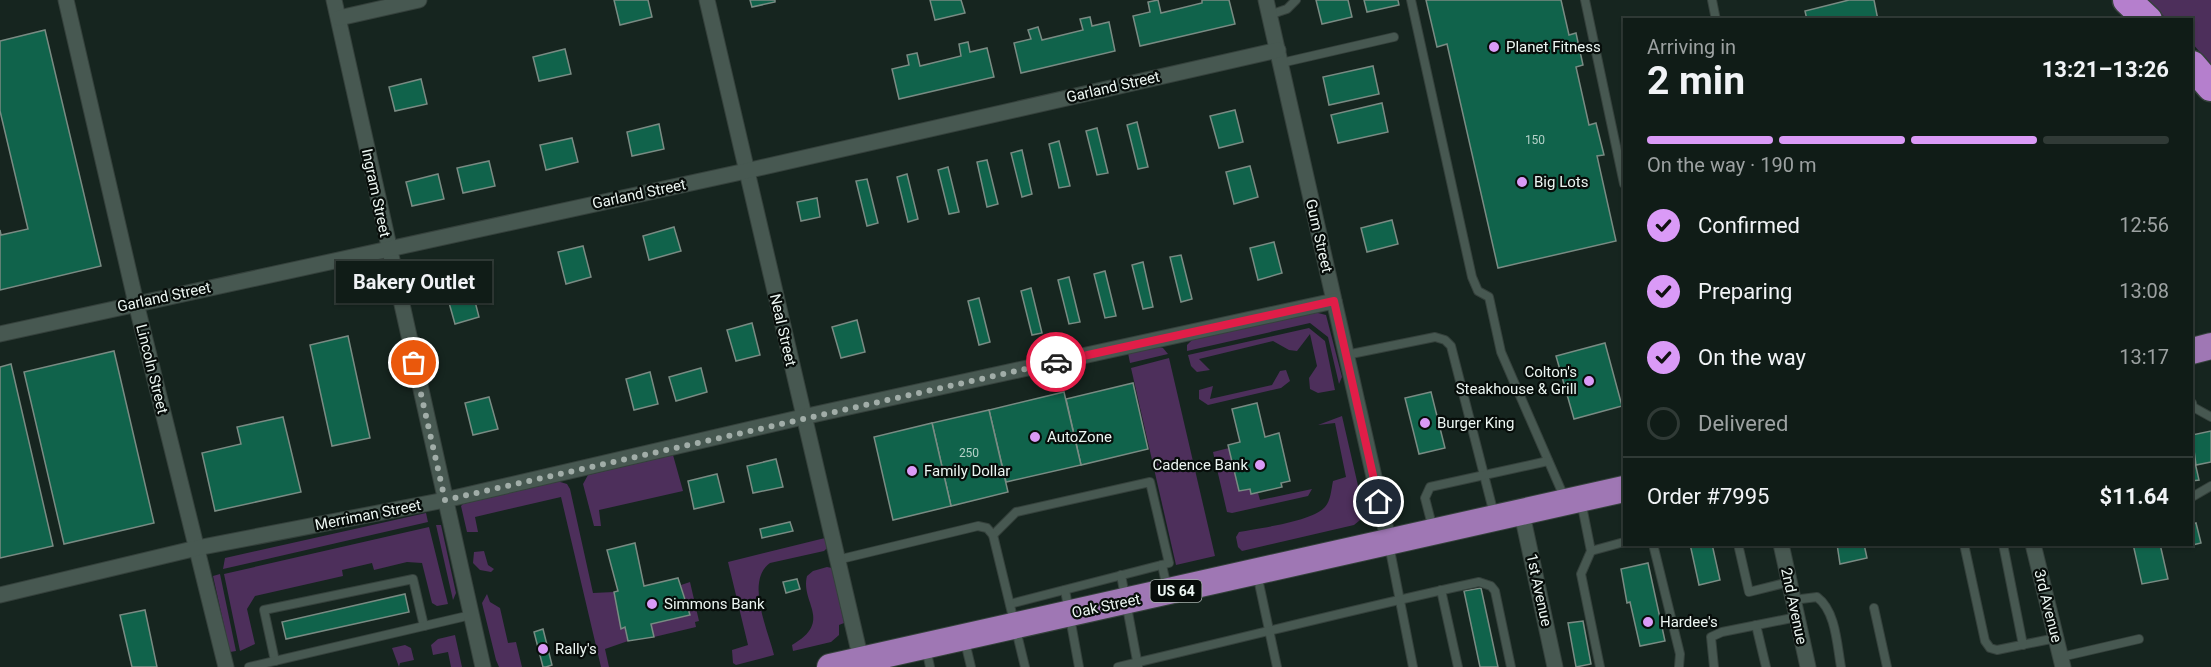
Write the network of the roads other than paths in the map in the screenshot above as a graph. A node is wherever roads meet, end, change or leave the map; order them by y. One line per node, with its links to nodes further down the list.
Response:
1 (66, 0): 22 (street, Lincoln Street)
2 (334, 0): 11 (street, Ingram Street)
3 (419, 0): 11 (street)
4 (706, 0): 18 (street, Neal Street)
5 (1296, 0): 10 (lane)
6 (1411, 0): 30 (lane)
7 (1585, 0): 19 (lane)
8 (1712, 0): 12 (lane)
9 (2127, 0): 13 (highway)
10 (1267, 8): 15 (street, Gum Street)
11 (339, 18): 20 (street, Ingram Street)
12 (1716, 18)
13 (2146, 18)
14 (1395, 37): 15 (lane)
15 (1279, 57): 18 (street, Garland Street); 21 (street, Gum Street)
16 (2193, 66): 17 (highway)
17 (2211, 87)
18 (746, 171): 20 (street, Garland Street); 28 (street, Neal Street)
19 (1623, 179)
20 (388, 249): 22 (street, Garland Street); 35 (street, Ingram Street)
21 (1334, 301): 26 (street, Gum Street); 28 (street, Merriman Street)
22 (136, 303): 23 (street, Garland Street); 49 (street, Lincoln Street)
23 (0, 334)
24 (2211, 346): 25 (highway)
25 (2193, 351)
26 (1346, 355): 31 (lane); 41 (street, Gum Street)
27 (2193, 407): 29 (lane)
28 (803, 417): 35 (street, Merriman Street); 51 (street, Neal Street)
29 (2211, 417)
30 (1548, 461): 31 (lane); 36 (lane)
31 (1484, 475): 38 (lane); 39 (lane)
32 (2211, 486): 34 (lane)
33 (1623, 489): 36 (highway, US 64)
34 (2193, 496)
35 (445, 500): 49 (street, Merriman Street); 64 (street, Ingram Street)
36 (1574, 501): 37 (highway, US 64); 50 (lane)
37 (1522, 514): 38 (highway, Oak Street / US 64); 90 (street, 1st Avenue)
38 (1495, 520): 39 (highway, Oak Street / US 64)
39 (1434, 533): 41 (highway, Oak Street / US 64)
40 (993, 535): 51 (lane); 52 (lane); 65 (lane)
41 (1389, 543): 53 (highway, Oak Street / US 64); 59 (lane)
42 (1623, 543): 50 (lane)
43 (1653, 546): 92 (lane)
44 (1738, 546): 55 (lane)
45 (1781, 546): 55 (street, 2nd Avenue)
46 (1964, 546): 73 (lane)
47 (2003, 546): 73 (lane)
48 (2033, 546): 71 (street, 3rd Avenue)
49 (197, 548): 58 (street, Merriman Street); 79 (street, Lincoln Street)
50 (1591, 551): 91 (lane)
51 (837, 560): 77 (street, Neal Street)
52 (1162, 565): 54 (lane); 57 (lane)
53 (1257, 573): 57 (highway, Oak Street / US 64); 69 (lane)
54 (1121, 575): 61 (lane); 62 (lane)
55 (1789, 582): 60 (street, 2nd Avenue)
56 (1441, 590): 59 (lane); 88 (lane); 89 (lane)
57 (1168, 592): 62 (highway, Oak Street / US 64)
58 (0, 594)
59 (1398, 599): 69 (lane); 87 (lane)
60 (1793, 600): 66 (street, 2nd Avenue); 96 (lane)
61 (1067, 602): 62 (highway, Oak Street / US 64); 65 (highway, Oak Street / US 64); 84 (lane)
62 (1126, 602): 78 (lane)
63 (1874, 608): 97 (lane)
64 (471, 615): 67 (lane); 81 (street, Ingram Street)
65 (1013, 615): 70 (highway, Oak Street / US 64); 83 (lane)
66 (1797, 617): 68 (lane); 95 (street, 2nd Avenue)
67 (424, 626): 75 (lane); 75 (lane)
68 (1756, 626): 93 (lane); 94 (lane)
69 (1269, 631): 78 (lane); 86 (lane)
70 (964, 637): 74 (highway, Oak Street / US 64); 82 (lane)
71 (2056, 638): 73 (lane); 76 (street, 3rd Avenue)
72 (2139, 639): 76 (lane)
73 (2023, 645)
74 (928, 657): 77 (highway, Oak Street / US 64)
75 (275, 661): 80 (lane)
76 (2062, 662)
77 (850, 665)
78 (1138, 665): 85 (lane)
79 (226, 667)
80 (249, 667)
81 (483, 667)
82 (971, 667)
83 (1025, 667)
84 (1079, 667)
85 (1118, 667)
86 (1277, 667)
87 (1413, 667)
88 (1458, 667)
89 (1511, 667)
90 (1555, 667)
91 (1600, 667)
92 (1679, 667)
93 (1714, 667)
94 (1766, 667)
95 (1808, 667)
96 (1841, 667)
97 (1887, 667)

